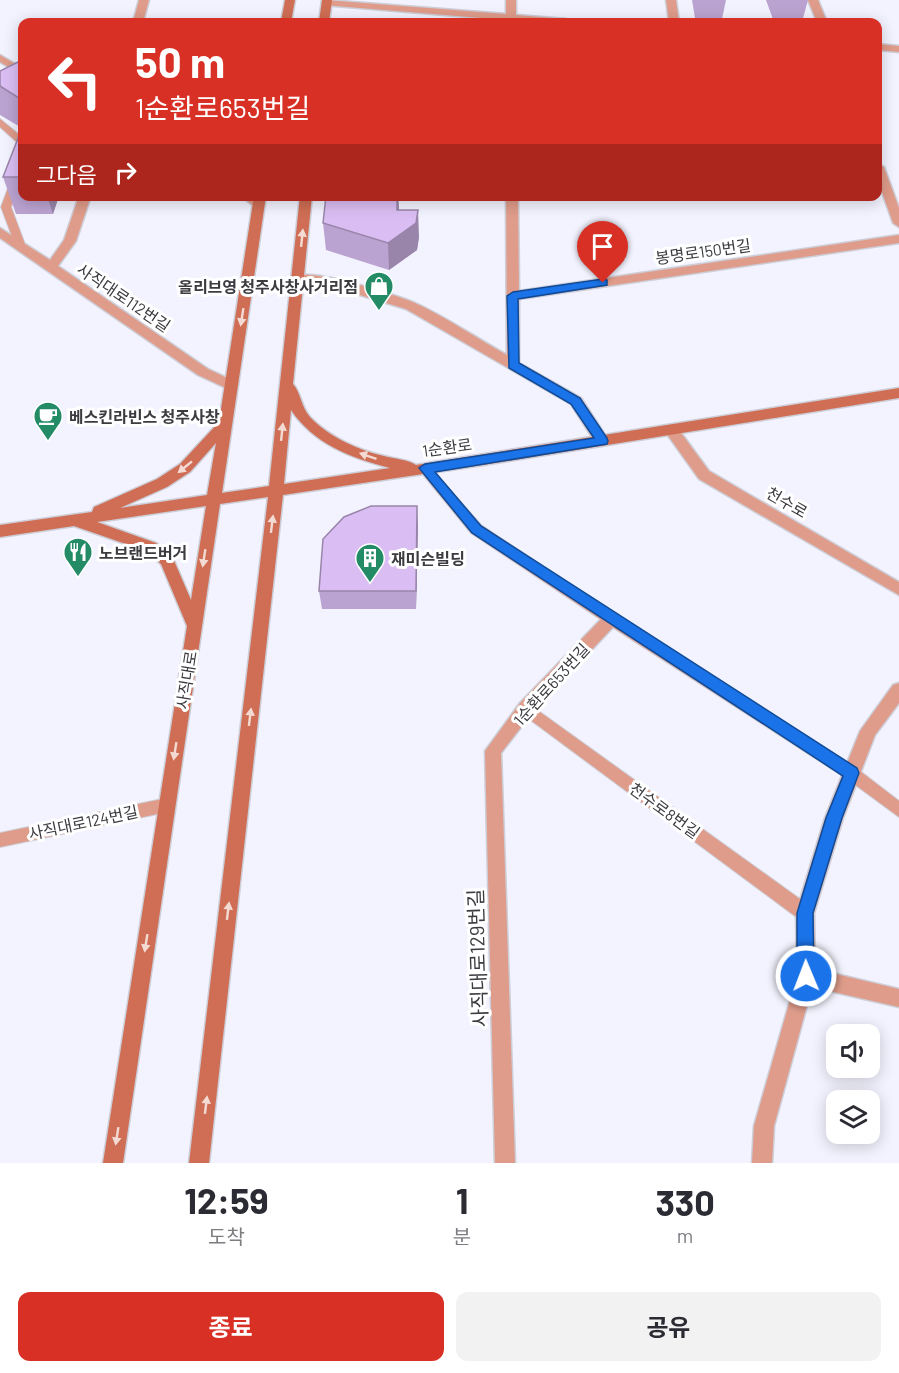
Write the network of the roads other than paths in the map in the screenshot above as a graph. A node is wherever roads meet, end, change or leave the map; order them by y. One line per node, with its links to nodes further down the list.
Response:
1 (144, 0): 7 (street)
2 (290, 0): 8 (main road)
3 (512, 0): 11 (street)
4 (671, 0): 12 (street)
5 (813, 0): 13 (street)
6 (326, 2): 9 (main road); 10 (street)
7 (139, 18)
8 (287, 18)
9 (324, 18)
10 (490, 18)
11 (511, 18)
12 (673, 18)
13 (820, 18)
14 (882, 47): 15 (street)
15 (899, 49)
16 (0, 58): 17 (street)
17 (18, 69)
18 (0, 122): 19 (lane)
19 (18, 138)
20 (18, 175): 29 (lane)
21 (883, 193): 26 (street)
22 (83, 201): 30 (street)
23 (259, 201): 35 (main road, 사직대로, one-way to 35)
24 (306, 201): 31 (main road, one-way to 24)
25 (512, 201): 32 (street)
26 (899, 223)
27 (0, 232): 29 (street, 사직대로112번길)
28 (899, 239): 32 (street, 봉명로150번길)
29 (21, 247): 30 (street, 사직대로112번길)
30 (51, 267): 35 (street, 사직대로112번길)
31 (298, 278): 33 (street); 34 (main road)
32 (513, 296): 33 (street)
33 (513, 365): 39 (street)
34 (289, 368): 40 (main road, one-way to 34); 41 (main road, one-way to 34)
35 (231, 385): 37 (main road, 사직대로)
36 (899, 393): 38 (main road, 1순환로)
37 (225, 424): 42 (main road, 사직대로); 43 (main road, one-way to 43)
38 (670, 430): 39 (main road, 1순환로); 45 (street, 천수로)
39 (602, 441): 40 (main road, 1순환로)
40 (425, 468): 41 (main road, 1순환로); 46 (lane)
41 (276, 490): 42 (main road, 1순환로); 59 (main road, one-way to 41)
42 (213, 500): 43 (main road, 1순환로); 47 (main road, 사직대로, one-way to 47)
43 (77, 521): 44 (main road, 1순환로); 47 (main road)
44 (0, 531)
45 (899, 589)
46 (611, 619): 49 (street, 1순환로653번길); 51 (lane)
47 (194, 626): 52 (main road, 사직대로, one-way to 52)
48 (899, 690): 51 (street)
49 (526, 708): 50 (street, 1순환로653번길); 55 (lane, 천수로8번길)
50 (493, 751): 60 (street, 사직대로129번길)
51 (851, 773): 53 (lane); 55 (street)
52 (167, 805): 54 (lane, 사직대로124번길); 58 (main road, 사직대로, one-way to 58)
53 (899, 810)
54 (0, 840)
55 (805, 913): 56 (street)
56 (806, 976): 57 (street); 61 (street)
57 (899, 998)
58 (113, 1163)
59 (199, 1163)
60 (506, 1163)
61 (762, 1163)

